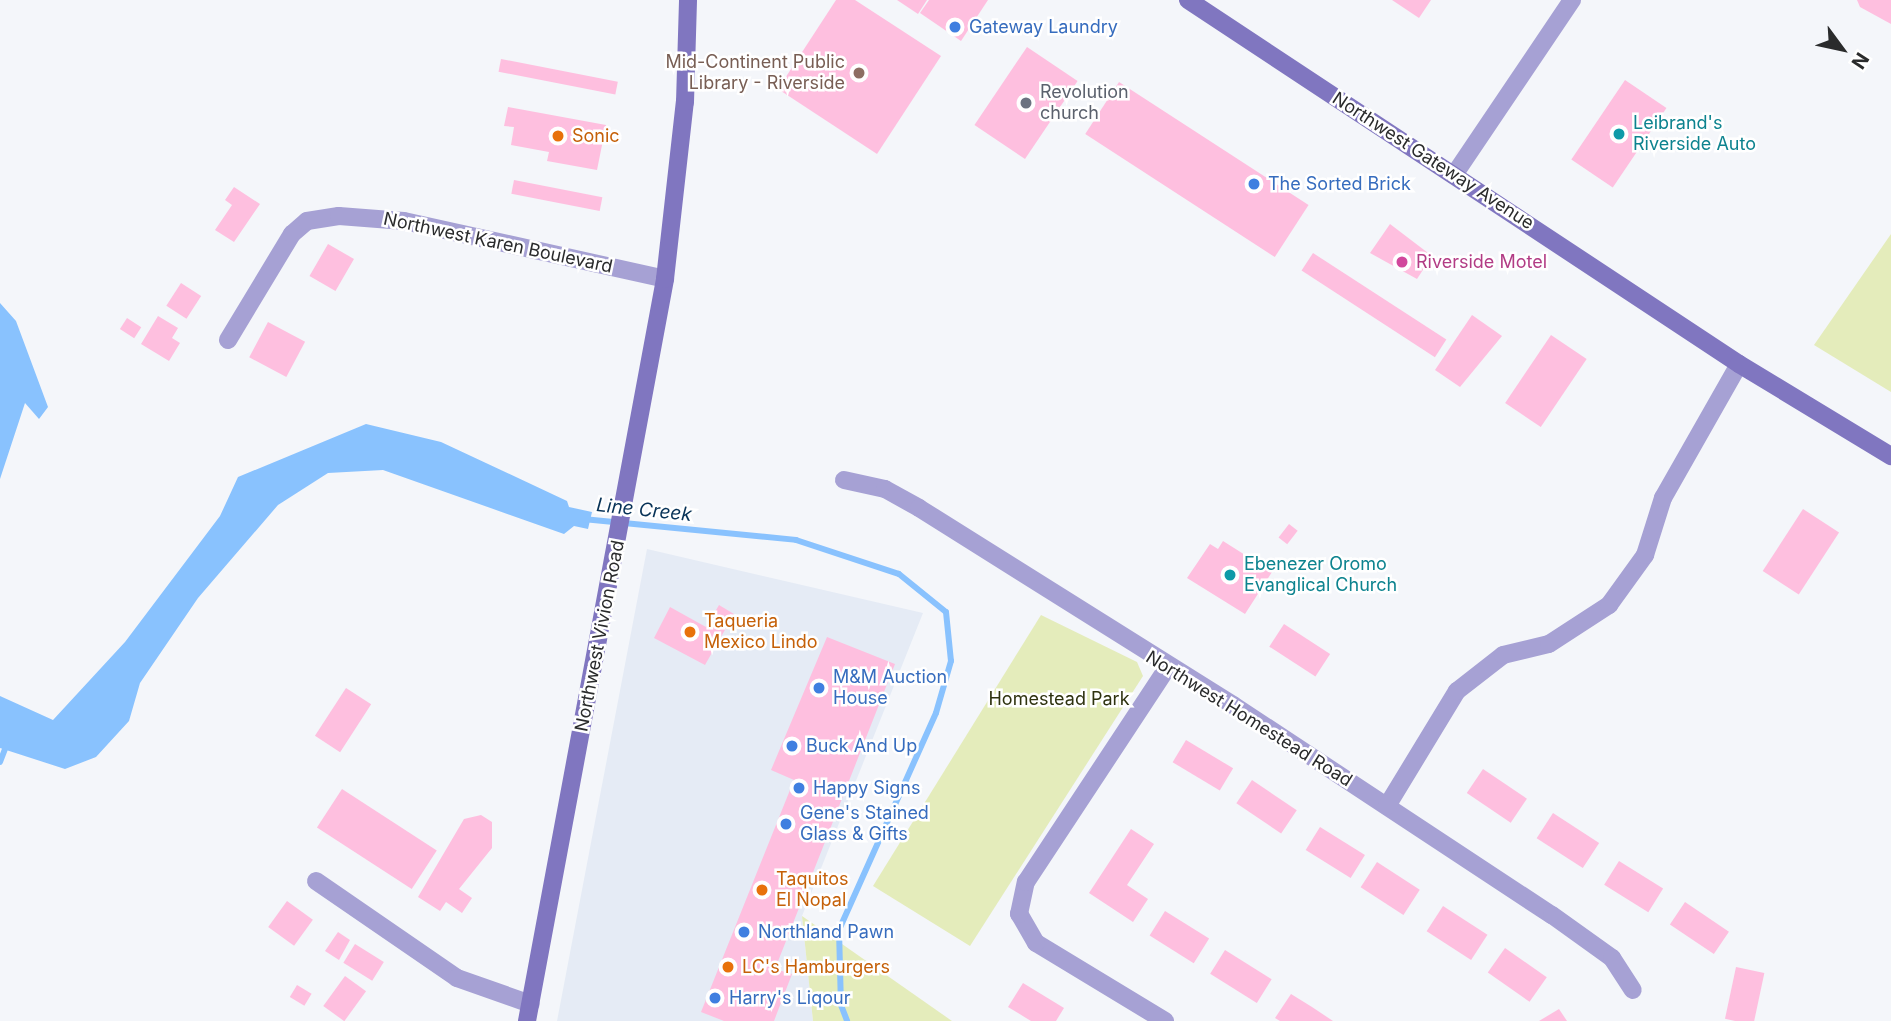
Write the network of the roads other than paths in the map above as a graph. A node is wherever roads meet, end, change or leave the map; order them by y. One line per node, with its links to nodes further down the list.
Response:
1 (688, 0): 5 (main road, Northwest Vivion Road)
2 (1188, 0): 4 (main road, Northwest Gateway Avenue)
3 (1572, 0): 4 (street)
4 (1454, 175): 7 (main road, Northwest Gateway Avenue)
5 (665, 279): 6 (street, Northwest Karen Boulevard); 14 (main road, Northwest Vivion Road)
6 (228, 340)
7 (1739, 364): 8 (main road, Northwest Gateway Avenue); 11 (street)
8 (1891, 456)
9 (844, 480): 10 (street, Northwest Homestead Road)
10 (1168, 667): 11 (street, Northwest Homestead Road); 15 (street)
11 (1387, 806): 13 (street, Northwest Homestead Road)
12 (316, 881): 14 (street)
13 (1633, 990)
14 (529, 1012)
15 (1165, 1021)

